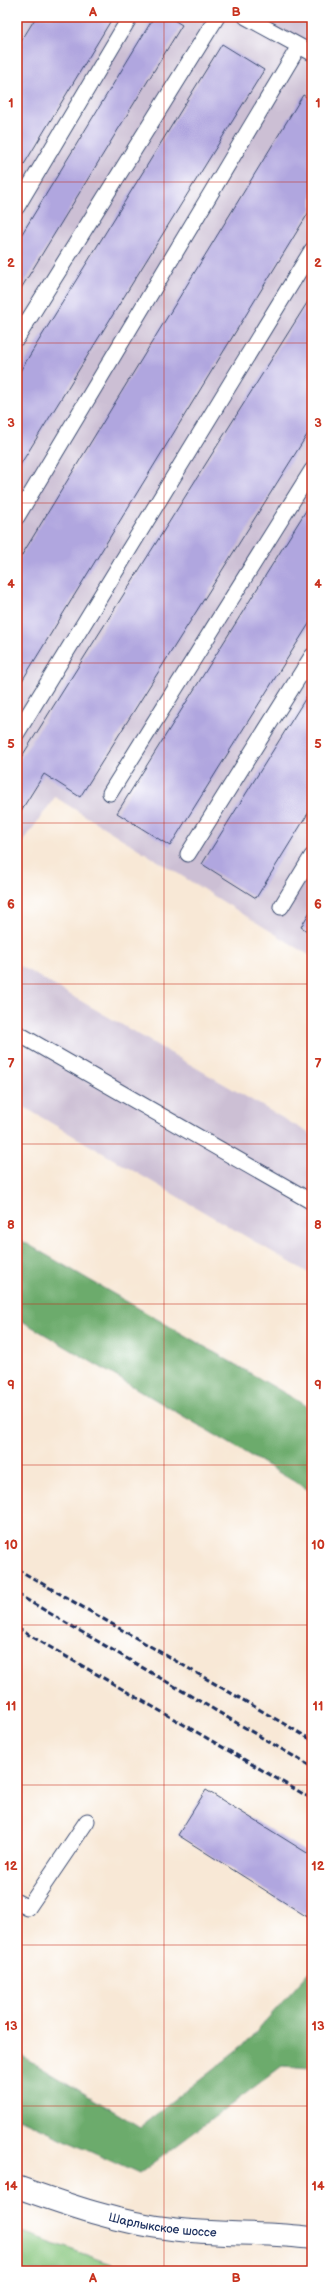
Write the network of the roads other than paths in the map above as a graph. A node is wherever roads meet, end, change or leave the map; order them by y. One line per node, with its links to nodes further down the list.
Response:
1 (130, 17): 5 (lane)
2 (217, 17): 7 (lane)
3 (246, 17): 4 (lane)
4 (306, 50): 9 (lane)
5 (17, 207)
6 (312, 250): 11 (lane)
7 (17, 338)
8 (312, 470): 12 (lane)
9 (17, 517)
10 (312, 656): 13 (lane)
11 (17, 733)
12 (110, 793)
13 (188, 854)
14 (312, 856): 15 (lane)
15 (281, 907)
16 (17, 1033): 17 (lane)
17 (312, 1202)
18 (87, 1821): 19 (lane)
19 (17, 1902)
20 (17, 2187): 21 (street, Шарлыкское шоссе)
21 (312, 2238)

